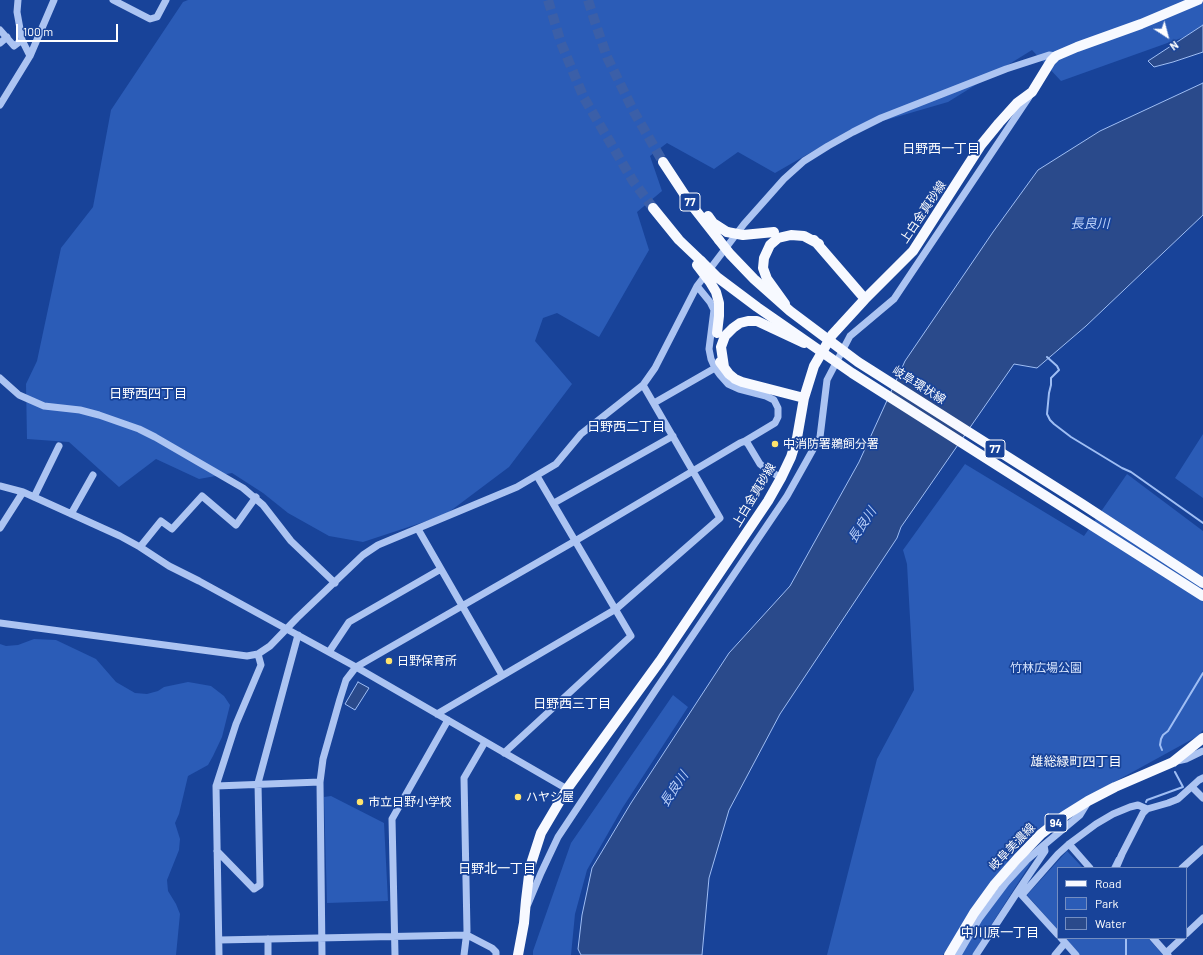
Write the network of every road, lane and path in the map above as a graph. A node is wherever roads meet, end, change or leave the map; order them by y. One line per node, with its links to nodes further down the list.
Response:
1 (18, 0): 8 (street)
2 (54, 0): 10 (street)
3 (113, 0): 4 (street)
4 (166, 0)
5 (1198, 0): 11 (main road)
6 (0, 30): 7 (street)
7 (6, 37): 8 (street); 9 (street)
8 (22, 40): 10 (street)
9 (0, 43)
10 (30, 56): 13 (street)
11 (1056, 56): 12 (main road, 上白金真砂線); 19 (street)
12 (1032, 92): 20 (main road, 上白金真砂線); 83 (street)
13 (0, 105)
14 (663, 162): 15 (main road, 岐阜環状線 / 77)
15 (670, 172): 17 (main road, 77, bridge); 21 (main road, 岐阜環状線 / 77, bridge)
16 (653, 208): 18 (main road, 岐阜環状線 / 77)
17 (776, 235): 20 (main road, 77); 21 (main road, 77, bridge)
18 (699, 263): 22 (main road, 77, bridge); 23 (main road, 岐阜環状線 / 77, bridge)
19 (697, 286): 24 (street); 26 (street)
20 (865, 299): 27 (main road, 上白金真砂線)
21 (790, 311): 48 (main road, 岐阜環状線 / 77, bridge)
22 (721, 334): 23 (main road, 77, bridge); 24 (main road, 77)
23 (816, 348): 49 (main road, 岐阜環状線 / 77, bridge)
24 (720, 367): 27 (main road, 77); 28 (street); 30 (street)
25 (0, 378): 39 (street)
26 (644, 385): 28 (street); 34 (street)
27 (804, 398): 35 (main road, 上白金真砂線)
28 (654, 403): 29 (street)
29 (673, 436): 32 (street); 40 (street)
30 (745, 442): 32 (street); 35 (street)
31 (59, 446): 38 (street)
32 (693, 471): 44 (street); 51 (street)
33 (93, 474): 41 (street)
34 (537, 476): 40 (street); 43 (street)
35 (781, 478): 71 (main road, 上白金真砂線)
36 (0, 486): 37 (street)
37 (23, 492): 38 (street); 42 (street)
38 (34, 497): 41 (street)
39 (256, 497): 45 (street); 47 (street)
40 (554, 503): 44 (street)
41 (70, 514): 45 (street)
42 (0, 528)
43 (418, 529): 46 (street); 47 (street)
44 (575, 540): 50 (street); 51 (street)
45 (140, 547): 53 (street)
46 (441, 569): 50 (street); 55 (street)
47 (335, 583): 53 (street)
48 (1203, 583)
49 (1203, 596)
50 (462, 606): 57 (street); 58 (street)
51 (616, 609): 58 (street); 64 (street)
52 (0, 623): 56 (street)
53 (286, 628): 54 (street); 56 (street)
54 (298, 635): 55 (street); 68 (street)
55 (330, 652): 57 (street)
56 (258, 654): 69 (street)
57 (356, 667): 59 (street); 67 (street)
58 (502, 675): 59 (street)
59 (437, 714): 60 (street)
60 (448, 720): 62 (street); 88 (street)
61 (1203, 738): 65 (main road, 岐阜美濃線 / 94)
62 (485, 742): 64 (street); 87 (street)
63 (1203, 751): 65 (street)
64 (504, 753): 71 (street)
65 (1173, 762): 73 (main road, 岐阜美濃線 / 94)
66 (1203, 778): 70 (street)
67 (320, 782): 68 (street); 89 (street)
68 (258, 783): 69 (street); 78 (street)
69 (216, 786): 78 (street)
70 (1192, 787): 72 (street); 74 (street)
71 (567, 789): 83 (main road, 上白金真砂線)
72 (1203, 798)
73 (1088, 801): 75 (street); 103 (main road, 岐阜美濃線 / 94)
74 (1147, 809): 76 (street); 80 (street)
75 (1044, 844): 82 (street); 104 (street)
76 (1069, 844): 79 (street); 82 (street)
77 (1203, 848): 81 (street)
78 (217, 851): 93 (street)
79 (1089, 867)
80 (1116, 867)
81 (1183, 867)
82 (1020, 893): 86 (street); 105 (street)
83 (525, 912): 102 (main road, 上白金真砂線)
84 (1203, 918): 85 (street)
85 (1187, 933)
86 (1057, 934)
87 (467, 935): 88 (street); 100 (street); 101 (street)
88 (394, 936): 89 (street); 99 (street)
89 (322, 938): 90 (street); 98 (street)
90 (268, 939): 93 (street); 97 (street)
91 (1154, 939): 95 (street)
92 (1181, 939): 95 (street)
93 (219, 940): 96 (street)
94 (1063, 940): 106 (street); 107 (street)
95 (1167, 954)
96 (219, 955)
97 (268, 955)
98 (322, 955)
99 (395, 955)
100 (464, 955)
101 (496, 955)
102 (518, 955)
103 (949, 955)
104 (958, 955)
105 (976, 955)
106 (1055, 955)
107 (1076, 955)

